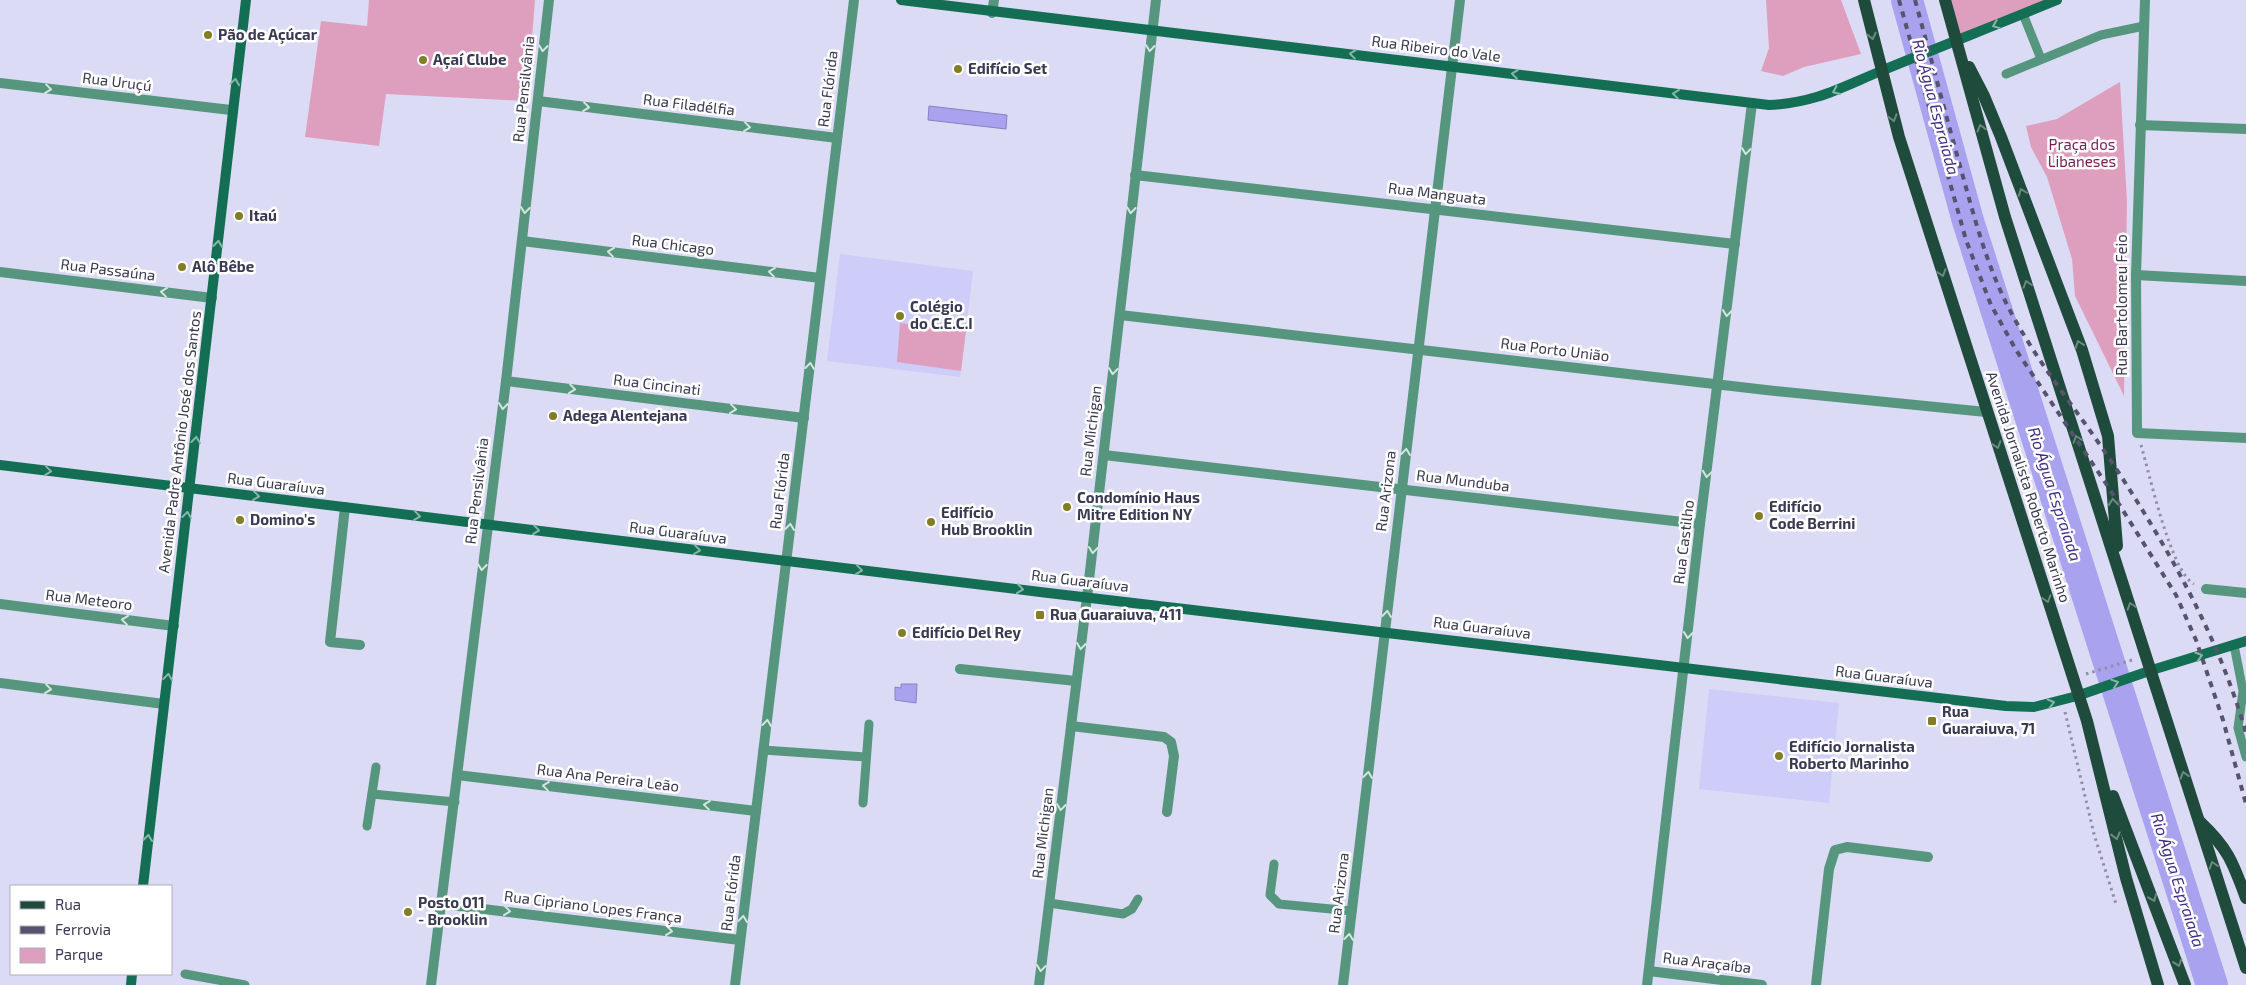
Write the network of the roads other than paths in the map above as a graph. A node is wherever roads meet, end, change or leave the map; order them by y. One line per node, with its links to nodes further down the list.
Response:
1 (246, 0): 24 (street, Avenida Padre Antônio José dos Santos, one-way to 1)
2 (549, 0): 22 (street, Rua Pensilvânia, one-way to 22)
3 (854, 0): 27 (street, Rua Flórida)
4 (901, 0): 12 (street, Rua Ribeiro do Vale)
5 (994, 0): 12 (street)
6 (1156, 0): 15 (street, Rua Michigan)
7 (1460, 0): 18 (street, Rua Arizona)
8 (1864, 0): 19 (main road, Avenida Jornalista Roberto Marinho, one-way to 19)
9 (1945, 0): 16 (main road)
10 (2057, 0): 13 (street, Rua Ribeiro do Vale)
11 (2145, 0): 14 (street, Rua Bartolomeu Feio)
12 (992, 12): 15 (street, Rua Ribeiro do Vale)
13 (2023, 14): 16 (street, Rua Ribeiro do Vale, one-way to 16); 17 (lane)
14 (2144, 26): 17 (lane); 25 (street, Rua Bartolomeu Feio)
15 (1152, 29): 18 (street, Rua Ribeiro do Vale, one-way to 15); 28 (street, Rua Michigan, one-way to 28)
16 (1956, 42): 19 (street, Rua Ribeiro do Vale); 52 (main road, one-way to 16); 52 (main road, one-way to 16)
17 (2040, 59): 20 (lane)
18 (1452, 67): 23 (street, Rua Ribeiro do Vale, one-way to 18); 29 (street, Rua Arizona)
19 (1880, 71): 23 (street, Rua Ribeiro do Vale, one-way to 23); 41 (main road, Avenida Jornalista Roberto Marinho, one-way to 41)
20 (2006, 74)
21 (0, 83): 24 (street, Rua Uruçú, one-way to 24)
22 (538, 101): 27 (street, Rua Filadélfia, one-way to 27); 30 (street, Rua Pensilvânia, one-way to 30)
23 (1752, 103): 31 (street, Rua Castilho, one-way to 31)
24 (231, 110): 36 (street, Avenida Padre Antônio José dos Santos, one-way to 24)
25 (2140, 125): 26 (street); 33 (street, Rua Bartolomeu Feio)
26 (2246, 129)
27 (837, 138): 34 (street, Rua Flórida)
28 (1135, 175): 29 (street, Rua Manguata); 37 (street, Rua Michigan, one-way to 37)
29 (1435, 208): 31 (street, Rua Manguata); 38 (street, Rua Arizona)
30 (522, 241): 34 (street, Rua Chicago, one-way to 30); 39 (street, Rua Pensilvânia)
31 (1735, 244): 40 (street, Rua Castilho, one-way to 40)
32 (0, 272): 36 (street, Rua Passaúna, one-way to 32)
33 (2136, 275): 35 (street); 43 (street, Rua Bartolomeu Feio)
34 (820, 278): 42 (street, Rua Flórida, one-way to 34)
35 (2246, 281)
36 (212, 298): 46 (street, Avenida Padre Antônio José dos Santos, one-way to 36)
37 (1120, 315): 38 (street, Rua Porto União); 44 (street, Rua Michigan, one-way to 44)
38 (1418, 350): 40 (street, Rua Porto União); 47 (street, Rua Arizona, one-way to 38)
39 (506, 381): 42 (street, Rua Cincinati, one-way to 42); 50 (street, Rua Pensilvânia, one-way to 50)
40 (1719, 385): 41 (street, Rua Porto União); 49 (street, Rua Castilho, one-way to 49)
41 (1986, 412): 67 (main road, Avenida Jornalista Roberto Marinho, one-way to 67)
42 (804, 418): 51 (street, Rua Flórida, one-way to 42)
43 (2246, 438)
44 (1104, 455): 47 (street, Rua Munduba); 55 (street, Rua Michigan, one-way to 55)
45 (0, 464): 46 (street, Rua Guaraíuva, one-way to 46)
46 (190, 488): 48 (street, Rua Guaraíuva, one-way to 48); 57 (street, Avenida Padre Antônio José dos Santos, one-way to 46)
47 (1402, 489): 49 (street, Rua Munduba); 58 (street, Rua Arizona, one-way to 47)
48 (345, 507): 50 (street, Rua Guaraíuva, one-way to 50); 60 (street)
49 (1700, 524): 62 (street, Rua Castilho, one-way to 62)
50 (488, 525): 51 (street, Rua Guaraíuva, one-way to 51); 76 (street, Rua Pensilvânia, one-way to 76)
51 (786, 561): 55 (street, Rua Guaraíuva, one-way to 55); 71 (street, Rua Flórida, one-way to 51)
52 (2119, 568): 64 (main road, one-way to 52)
53 (2206, 590): 54 (street)
54 (2246, 594)
55 (1087, 597): 58 (street, Rua Guaraíuva); 65 (street, Rua Michigan, one-way to 65)
56 (0, 604): 57 (street, Rua Meteoro, one-way to 56)
57 (174, 626): 68 (street, Avenida Padre Antônio José dos Santos, one-way to 57)
58 (1385, 631): 62 (street, Rua Guaraíuva); 91 (street, Rua Arizona, one-way to 58)
59 (2246, 641): 61 (street, Rua Guaraíuva)
60 (360, 645)
61 (2234, 645): 64 (street, Rua Guaraíuva, one-way to 61); 74 (lane)
62 (1684, 668): 67 (street, Rua Guaraíuva, one-way to 67); 94 (street, Rua Castilho)
63 (960, 669): 65 (street)
64 (2152, 670): 67 (street, Rua Guaraíuva, one-way to 64); 82 (main road, one-way to 64)
65 (1076, 682): 70 (street, Rua Michigan)
66 (0, 683): 68 (street, one-way to 68)
67 (2077, 696): 72 (main road, Avenida Jornalista Roberto Marinho)
68 (164, 704): 86 (street, Avenida Padre Antônio José dos Santos, one-way to 68)
69 (870, 724): 73 (lane)
70 (1071, 726): 81 (street); 89 (street, Rua Michigan, one-way to 89)
71 (763, 750): 73 (lane); 80 (street, Rua Flórida)
72 (2097, 755): 104 (main road, Avenida Jornalista Roberto Marinho, one-way to 104); 105 (main road, one-way to 105)
73 (866, 757): 79 (lane)
74 (2246, 757)
75 (376, 767): 77 (lane)
76 (457, 775): 78 (street, Rua Pensilvânia); 80 (street, Rua Ana Pereira Leão, one-way to 76)
77 (372, 794): 78 (lane); 83 (lane)
78 (455, 802): 90 (street, Rua Pensilvânia)
79 (863, 802)
80 (756, 811): 92 (street, Rua Flórida, one-way to 80)
81 (1167, 812)
82 (2199, 821): 87 (main road); 93 (main road, one-way to 82)
83 (367, 826)
84 (1928, 857): 103 (street)
85 (1274, 864): 91 (lane)
86 (142, 885)
87 (2246, 898)
88 (1138, 899): 89 (lane)
89 (1049, 903): 99 (street, Rua Michigan, one-way to 99)
90 (442, 904): 92 (street, Rua Cipriano Lopes França, one-way to 92); 97 (street, Rua Pensilvânia)
91 (1352, 911): 100 (street, Rua Arizona, one-way to 91)
92 (740, 940): 98 (street, Rua Flórida)
93 (2246, 968)
94 (1649, 971): 101 (street, Rua Castilho); 102 (street, Rua Araçaíba)
95 (185, 974): 96 (lane)
96 (245, 985)
97 (431, 985)
98 (735, 985)
99 (1039, 985)
100 (1343, 985)
101 (1647, 985)
102 (1762, 985)
103 (1816, 985)
104 (2158, 985)
105 (2185, 985)

